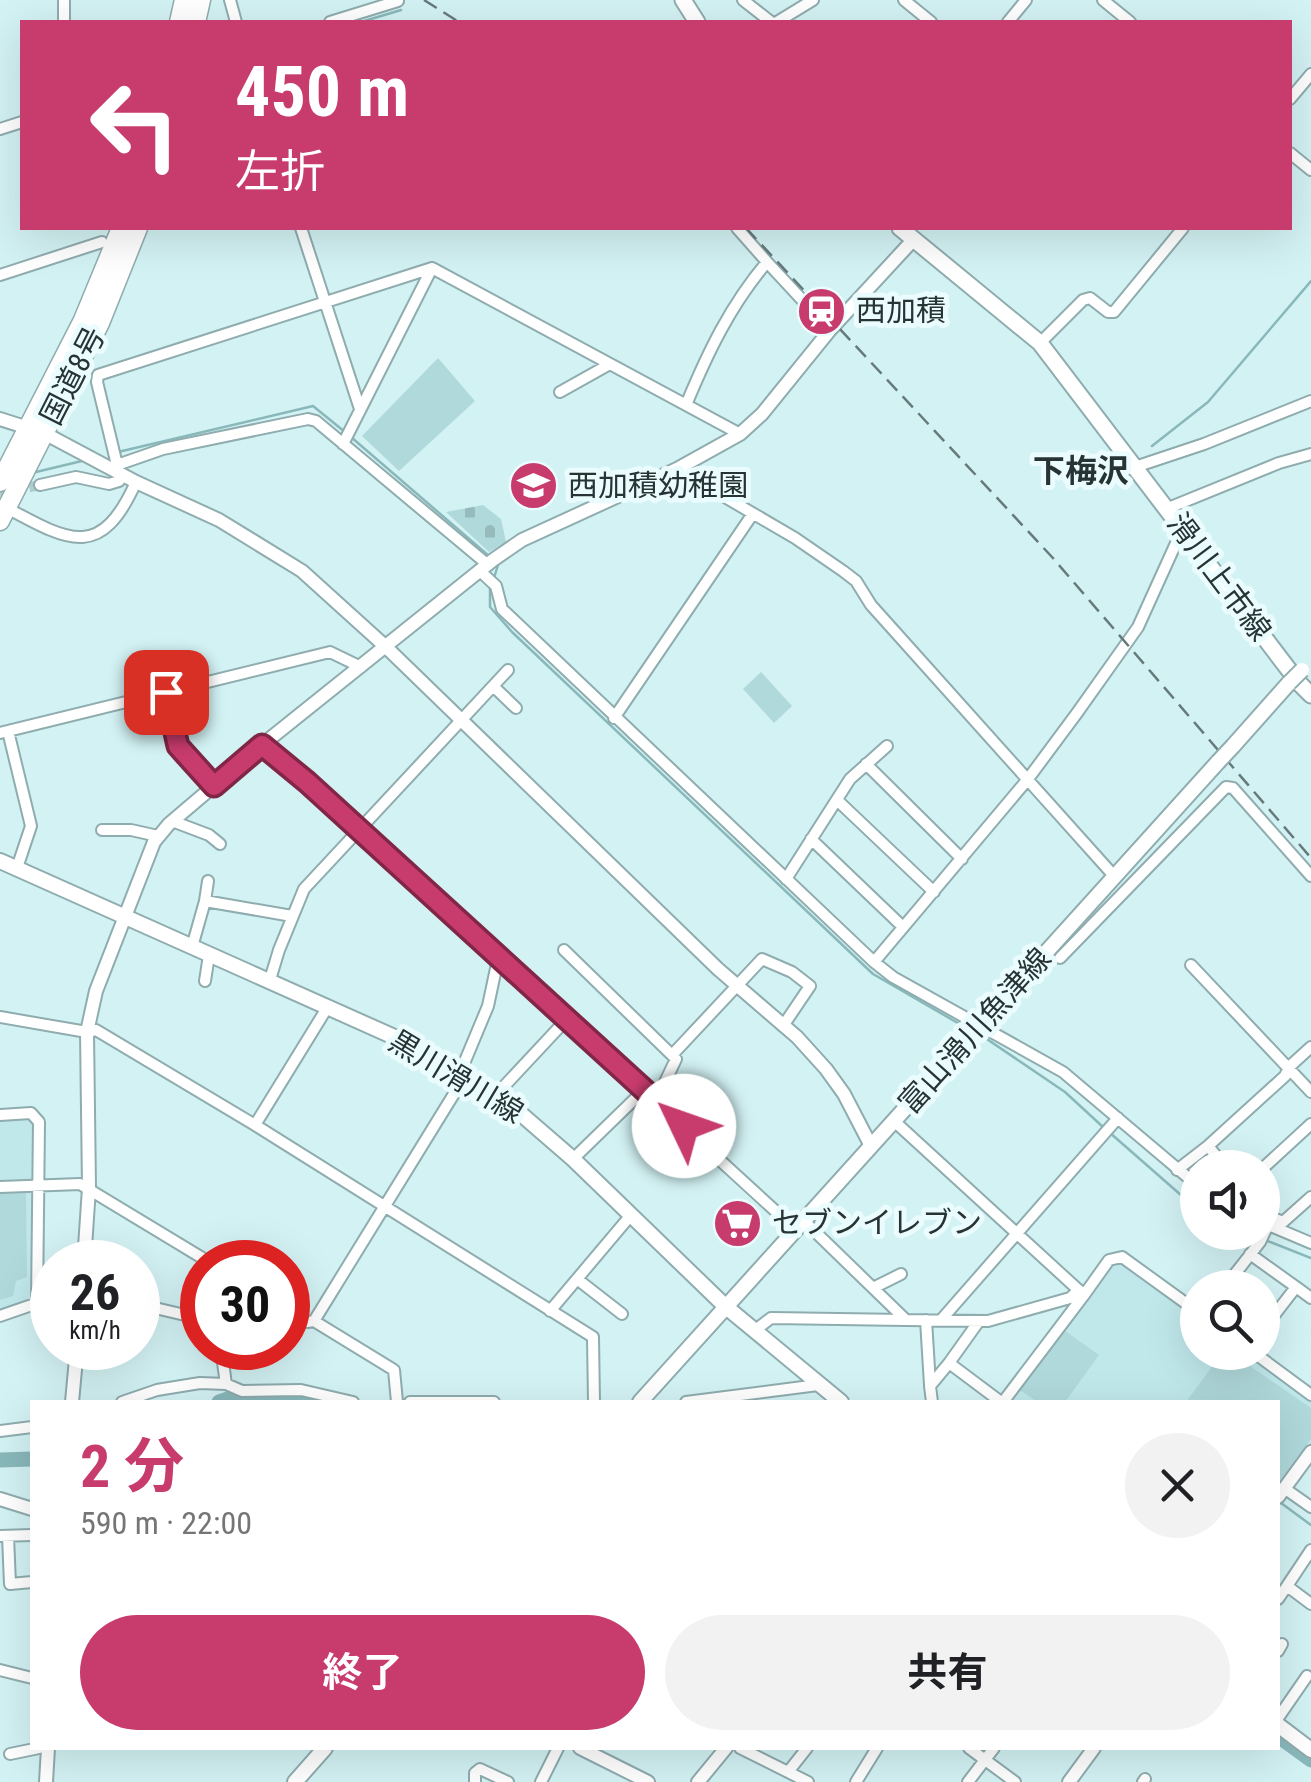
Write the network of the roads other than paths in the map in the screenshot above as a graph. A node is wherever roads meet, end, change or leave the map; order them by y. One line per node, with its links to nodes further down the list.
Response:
1 (743, 0): 8 (street)
2 (813, 0): 9 (street)
3 (904, 0): 10 (street)
4 (1026, 0): 11 (street)
5 (1102, 0): 12 (street)
6 (398, 1): 7 (street)
7 (336, 20)
8 (771, 20)
9 (778, 20)
10 (929, 20)
11 (1010, 20)
12 (1127, 20)
13 (1311, 74): 14 (street)
14 (1292, 97)
15 (120, 230): 35 (highway, 国道8号)
16 (137, 230): 35 (highway, 国道8号)
17 (302, 230): 26 (street)
18 (739, 230): 23 (street)
19 (902, 230): 21 (main road, 滑川上市線)
20 (1181, 230): 28 (street)
21 (914, 240): 27 (street); 28 (main road, 滑川上市線)
22 (102, 242): 25 (street)
23 (767, 262): 27 (street); 32 (street)
24 (432, 268): 26 (street); 29 (street); 33 (street)
25 (0, 275)
26 (324, 300): 33 (street); 41 (street)
27 (830, 330): 36 (street)
28 (1040, 344): 39 (main road, 滑川上市線)
29 (610, 364): 30 (street); 32 (street)
30 (560, 392)
31 (1311, 400): 39 (street)
32 (686, 406): 36 (street)
33 (360, 409): 37 (street)
34 (0, 419): 35 (street)
35 (36, 430): 41 (street); 42 (highway, 国道8号); 45 (highway, 国道8号)
36 (740, 434): 40 (street)
37 (344, 444): 41 (street); 48 (street)
38 (1311, 454): 44 (street)
39 (1134, 467): 44 (main road, 滑川上市線)
40 (677, 468): 46 (street); 48 (street)
41 (123, 473): 43 (street); 45 (street); 49 (street)
42 (0, 482)
43 (40, 485)
44 (1166, 509): 47 (main road, 滑川上市線)
45 (3, 515)
46 (752, 515): 57 (street); 63 (street)
47 (1182, 530): 53 (main road, 滑川上市線); 63 (street)
48 (483, 567): 49 (street); 57 (street)
49 (386, 647): 51 (street); 58 (street)
50 (1311, 660): 75 (main road, 富山滑川魚津線, bridge)
51 (362, 667): 55 (street); 60 (street)
52 (508, 670): 54 (street)
53 (1290, 670)
54 (493, 686): 56 (street); 58 (street)
55 (166, 692): 59 (street); 64 (street)
56 (516, 708)
57 (614, 718): 77 (street)
58 (461, 720): 68 (street); 93 (street)
59 (4, 732): 74 (street)
60 (262, 745): 64 (street); 68 (street)
61 (887, 746): 62 (street)
62 (866, 764): 65 (street); 72 (street)
63 (1028, 780): 72 (street); 75 (street)
64 (214, 786): 66 (street)
65 (837, 800): 70 (street); 79 (street)
66 (172, 821): 69 (street); 71 (street)
67 (102, 830): 69 (street)
68 (358, 830): 82 (street); 88 (street)
69 (158, 836): 81 (street)
70 (812, 839): 77 (street); 83 (street)
71 (220, 844)
72 (962, 858): 79 (street)
73 (0, 860): 74 (main road, 黒川滑川線)
74 (17, 868): 81 (main road, 黒川滑川線)
75 (1115, 876): 97 (main road, 富山滑川魚津線)
76 (1311, 876): 87 (street)
77 (786, 879): 89 (street)
78 (208, 881): 80 (street)
79 (934, 892): 83 (street)
80 (205, 900): 82 (street); 84 (street)
81 (124, 916): 84 (main road, 黒川滑川線); 99 (street)
82 (292, 916): 92 (street)
83 (904, 927): 89 (street)
84 (192, 948): 86 (main road, 黒川滑川線)
85 (564, 950): 101 (street)
86 (209, 956): 91 (street); 92 (main road, 黒川滑川線)
87 (1060, 958)
88 (498, 959): 96 (street); 103 (street)
89 (874, 962): 97 (street)
90 (1191, 964): 102 (street)
91 (204, 982)
92 (270, 983): 94 (main road, 黒川滑川線)
93 (736, 985): 98 (street); 98 (street); 101 (street)
94 (327, 1008): 103 (main road, 黒川滑川線); 112 (street)
95 (0, 1017): 99 (street)
96 (566, 1020): 104 (street); 106 (street)
97 (981, 1025): 109 (street); 110 (main road, 富山滑川魚津線)
98 (783, 1026): 113 (street)
99 (87, 1032): 112 (street); 122 (street)
100 (1311, 1047): 102 (street)
101 (673, 1054): 107 (street)
102 (1289, 1068): 105 (street); 114 (street)
103 (462, 1074): 106 (main road, 黒川滑川線); 124 (street)
104 (644, 1090): 107 (street); 117 (street)
105 (1311, 1092)
106 (495, 1096): 117 (main road, 黒川滑川線)
107 (656, 1102): 127 (street)
108 (0, 1114): 120 (street)
109 (1118, 1118): 118 (street); 129 (street)
110 (894, 1120): 113 (main road, 富山滑川魚津線); 129 (street)
111 (1311, 1124): 116 (street)
112 (254, 1126): 124 (street)
113 (871, 1146): 127 (main road, 富山滑川魚津線)
114 (1208, 1146): 115 (street); 118 (street)
115 (1211, 1150)
116 (1280, 1152)
117 (573, 1160): 125 (main road, 黒川滑川線)
118 (1177, 1170): 119 (street)
119 (1180, 1172)
120 (37, 1185): 121 (street); 122 (street); 130 (street)
121 (0, 1188)
122 (88, 1188): 131 (street); 132 (street)
123 (1311, 1197): 126 (street)
124 (384, 1207): 147 (street); 153 (street)
125 (630, 1215): 138 (street); 145 (main road, 黒川滑川線)
126 (1280, 1221)
127 (799, 1224): 140 (street); 145 (main road, 富山滑川魚津線)
128 (1280, 1231): 133 (street)
129 (1016, 1234): 141 (street); 152 (street)
130 (37, 1240)
131 (85, 1240)
132 (180, 1244)
133 (1311, 1244)
134 (1252, 1250): 135 (street)
135 (1250, 1254): 136 (street); 139 (street)
136 (1238, 1270)
137 (901, 1274): 140 (street)
138 (576, 1280): 147 (street); 148 (street)
139 (1296, 1287): 142 (street); 146 (street)
140 (873, 1288): 150 (street)
141 (1081, 1293): 143 (street); 155 (street); 176 (street)
142 (1311, 1298)
143 (1180, 1299)
144 (30, 1305): 149 (street)
145 (724, 1306): 156 (main road, 黒川滑川線); 171 (main road, 富山滑川魚津線)
146 (1280, 1308)
147 (550, 1311): 170 (street)
148 (622, 1314)
149 (0, 1316)
150 (906, 1320): 151 (street); 156 (street)
151 (926, 1320): 152 (street); 163 (street)
152 (941, 1320): 155 (street)
153 (314, 1321): 154 (street); 169 (street)
154 (310, 1322)
155 (979, 1322): 157 (street)
156 (754, 1332): 162 (main road, 黒川滑川線)
157 (950, 1363): 163 (street); 175 (street)
158 (75, 1370): 166 (street)
159 (224, 1370): 161 (street)
160 (1277, 1370): 164 (street)
161 (226, 1384): 165 (street); 167 (street)
162 (818, 1385): 172 (street); 173 (main road, 黒川滑川線)
163 (930, 1386): 174 (street)
164 (1311, 1395)
165 (242, 1397): 168 (street)
166 (72, 1400)
167 (128, 1400)
168 (345, 1400)
169 (398, 1400)
170 (594, 1400)
171 (642, 1400)
172 (702, 1400)
173 (837, 1400)
174 (932, 1400)
175 (999, 1400)
176 (1003, 1400)
177 (30, 1426): 178 (street)
178 (0, 1431)
179 (1311, 1452): 180 (street)
180 (1280, 1492): 183 (street)
181 (0, 1500): 182 (street)
182 (30, 1508)
183 (1311, 1508)
184 (30, 1535): 185 (street)
185 (4, 1536): 187 (street)
186 (1311, 1550): 188 (street)
187 (30, 1582)
188 (1287, 1586): 189 (street); 190 (street)
189 (1280, 1596)
190 (1311, 1604)
191 (0, 1670): 193 (street)
192 (1308, 1676): 194 (street)
193 (30, 1678)
194 (1280, 1719)
195 (1280, 1724): 208 (main road)
196 (30, 1750): 209 (street)
197 (48, 1750): 212 (street)
198 (323, 1750): 213 (main road)
199 (557, 1750): 216 (street)
200 (584, 1750): 217 (street)
201 (724, 1750): 218 (street)
202 (744, 1750): 211 (street)
203 (805, 1750): 211 (street)
204 (875, 1750): 220 (street)
205 (971, 1750): 210 (street)
206 (992, 1750): 210 (street)
207 (1093, 1750): 223 (street)
208 (1311, 1750)
209 (10, 1754)
210 (985, 1760): 221 (street); 222 (street)
211 (788, 1772): 219 (street)
212 (46, 1782)
213 (294, 1782)
214 (475, 1782): 215 (street)
215 (508, 1782)
216 (541, 1782)
217 (648, 1782)
218 (698, 1782)
219 (808, 1782)
220 (856, 1782)
221 (968, 1782)
222 (1014, 1782)
223 (1069, 1782)

